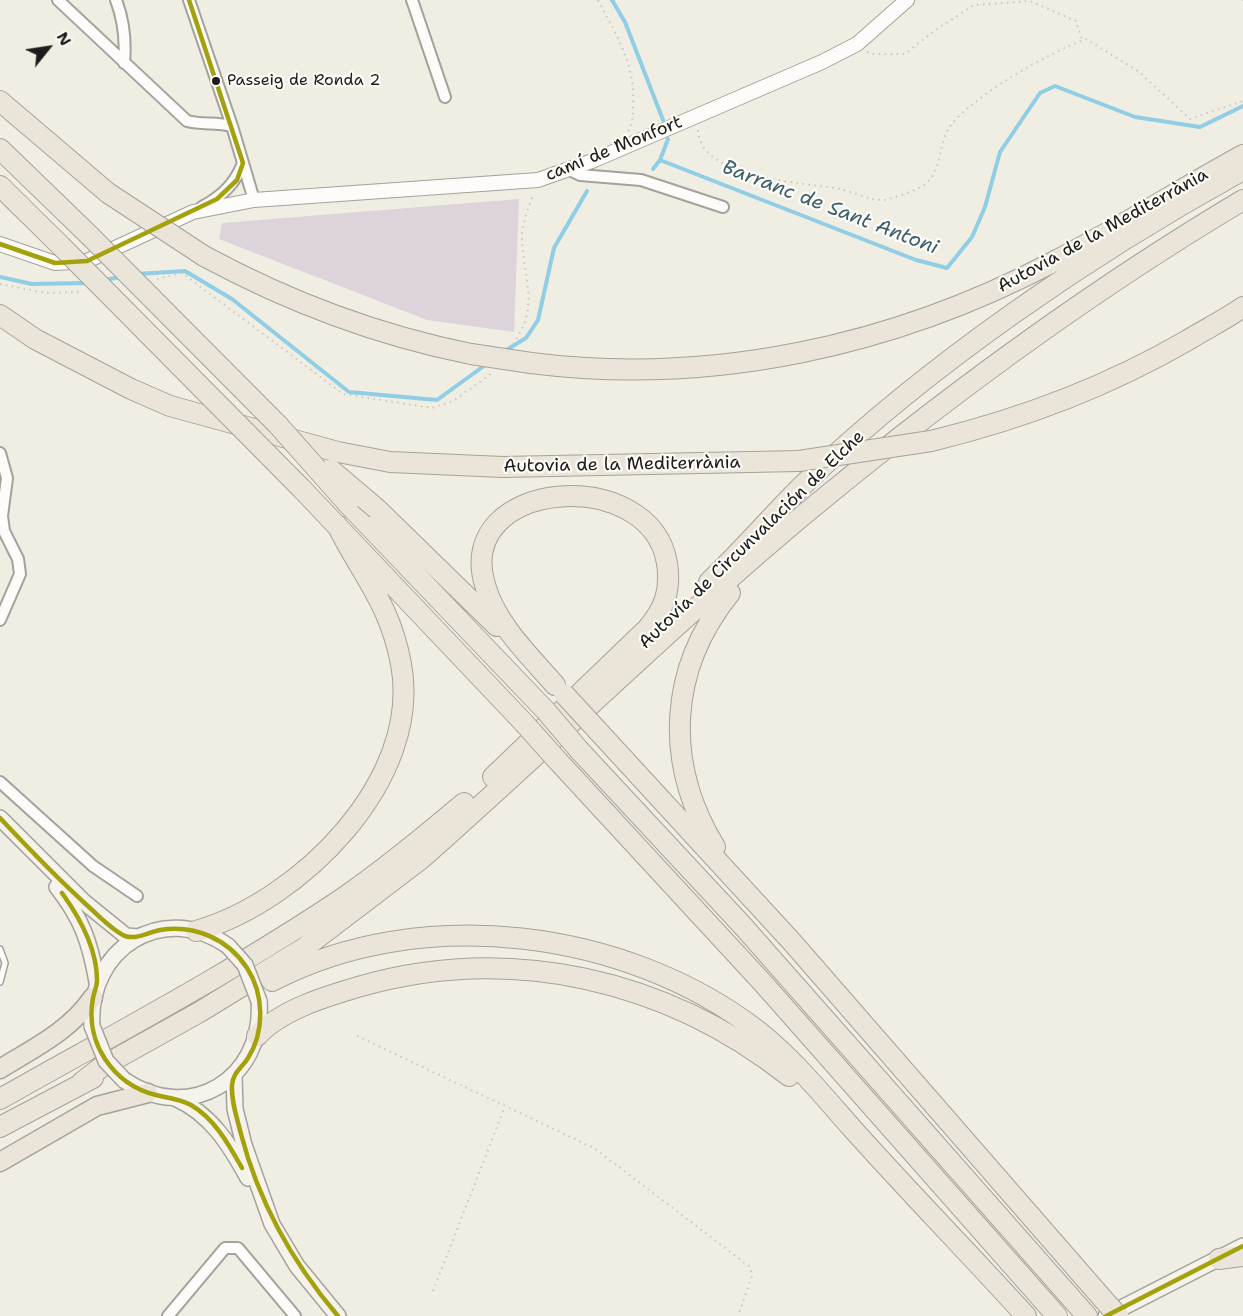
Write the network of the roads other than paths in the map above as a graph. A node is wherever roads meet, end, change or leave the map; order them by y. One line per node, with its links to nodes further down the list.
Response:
1 (58, 0): 6 (street)
2 (116, 0): 6 (street)
3 (189, 0): 9 (street)
4 (412, 0): 7 (street)
5 (907, 0): 13 (street, camí de Monfort)
6 (124, 63): 9 (street)
7 (445, 98)
8 (0, 101): 11 (highway, Autovia de la Mediterrània, bridge)
9 (232, 126): 12 (street)
10 (0, 149): 23 (highway, bridge)
11 (1243, 155)
12 (243, 163): 16 (street); 19 (street)
13 (567, 169): 16 (street, camí de Monfort); 18 (street)
14 (1243, 170): 28 (highway, Autovía de Circunvalación de Elche)
15 (0, 186): 25 (highway, bridge)
16 (254, 200): 19 (street, camí de Monfort)
17 (1243, 200): 26 (highway, Autovía de Circunvalación de Elche)
18 (723, 207)
19 (193, 212): 20 (street, camí de Monfort)
20 (0, 244)
21 (1243, 307): 22 (highway, Autovia de la Mediterrània, bridge)
22 (0, 315)
23 (278, 425): 28 (highway, bridge); 28 (highway, bridge)
24 (0, 453): 27 (street)
25 (337, 525): 34 (highway); 53 (highway, bridge)
26 (778, 538): 32 (highway); 42 (highway)
27 (0, 620)
28 (556, 701): 28 (highway); 32 (highway, bridge); 45 (highway); 58 (highway, bridge)
29 (0, 782): 33 (street)
30 (0, 818): 31 (main road)
31 (24, 844): 35 (main road); 38 (main road)
32 (732, 876): 60 (highway, bridge)
33 (136, 896)
34 (196, 931): 35 (main road); 39 (main road, bridge)
35 (138, 937): 38 (main road)
36 (0, 949): 37 (lane)
37 (0, 982)
38 (95, 990): 40 (highway); 43 (main road, bridge)
39 (257, 1036): 41 (main road); 46 (highway)
40 (0, 1069)
41 (234, 1075): 44 (main road); 49 (main road)
42 (82, 1082): 46 (highway); 47 (highway)
43 (148, 1093): 44 (main road); 48 (highway)
44 (175, 1098): 49 (main road)
45 (0, 1099)
46 (849, 1125): 57 (highway)
47 (0, 1127)
48 (0, 1162)
49 (268, 1213): 56 (main road)
50 (1243, 1246): 52 (main road)
51 (1243, 1256): 52 (highway)
52 (1219, 1259): 59 (main road)
53 (1054, 1313)
54 (168, 1316): 55 (street)
55 (295, 1316)
56 (338, 1316)
57 (1026, 1316)
58 (1087, 1316)
59 (1106, 1316)
60 (1118, 1316)

